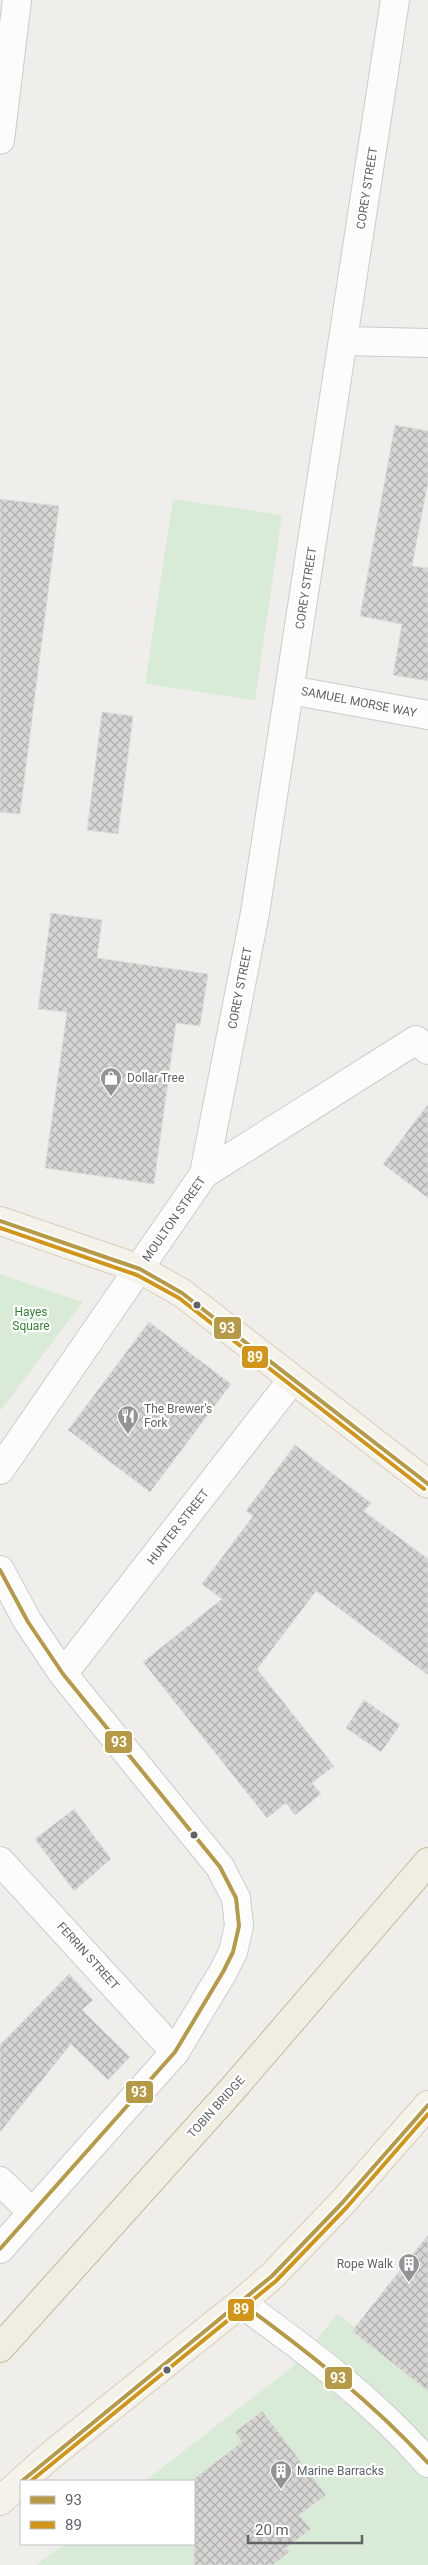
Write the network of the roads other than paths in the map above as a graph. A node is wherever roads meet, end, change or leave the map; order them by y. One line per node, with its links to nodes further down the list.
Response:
1 (17, 0): 3 (street)
2 (395, 0): 4 (street, COREY STREET)
3 (0, 140)
4 (344, 341): 5 (street); 6 (street, COREY STREET)
5 (428, 342)
6 (290, 690): 7 (street, SAMUEL MORSE WAY); 9 (street, COREY STREET)
7 (428, 715)
8 (422, 1045): 9 (street, MOULTON STREET)
9 (204, 1174): 11 (street, MOULTON STREET)
10 (0, 1221): 11 (main road)
11 (140, 1269): 12 (main road); 13 (street, MOULTON STREET)
12 (292, 1380): 14 (main road); 16 (street, HUNTER STREET)
13 (0, 1470)
14 (428, 1484)
15 (0, 1570): 16 (street)
16 (63, 1674): 19 (street)
17 (0, 1861): 19 (street, FERRIN STREET)
18 (428, 1861): 25 (highway, TOBIN BRIDGE); 25 (highway, TOBIN BRIDGE)
19 (175, 2052): 22 (street)
20 (428, 2105): 24 (main road)
21 (0, 2182): 22 (street)
22 (32, 2212): 23 (street)
23 (0, 2249)
24 (241, 2304): 26 (street); 27 (main road)
25 (0, 2347)
26 (428, 2463)
27 (24, 2480)
28 (20, 2484): 29 (main road)
29 (0, 2501)

